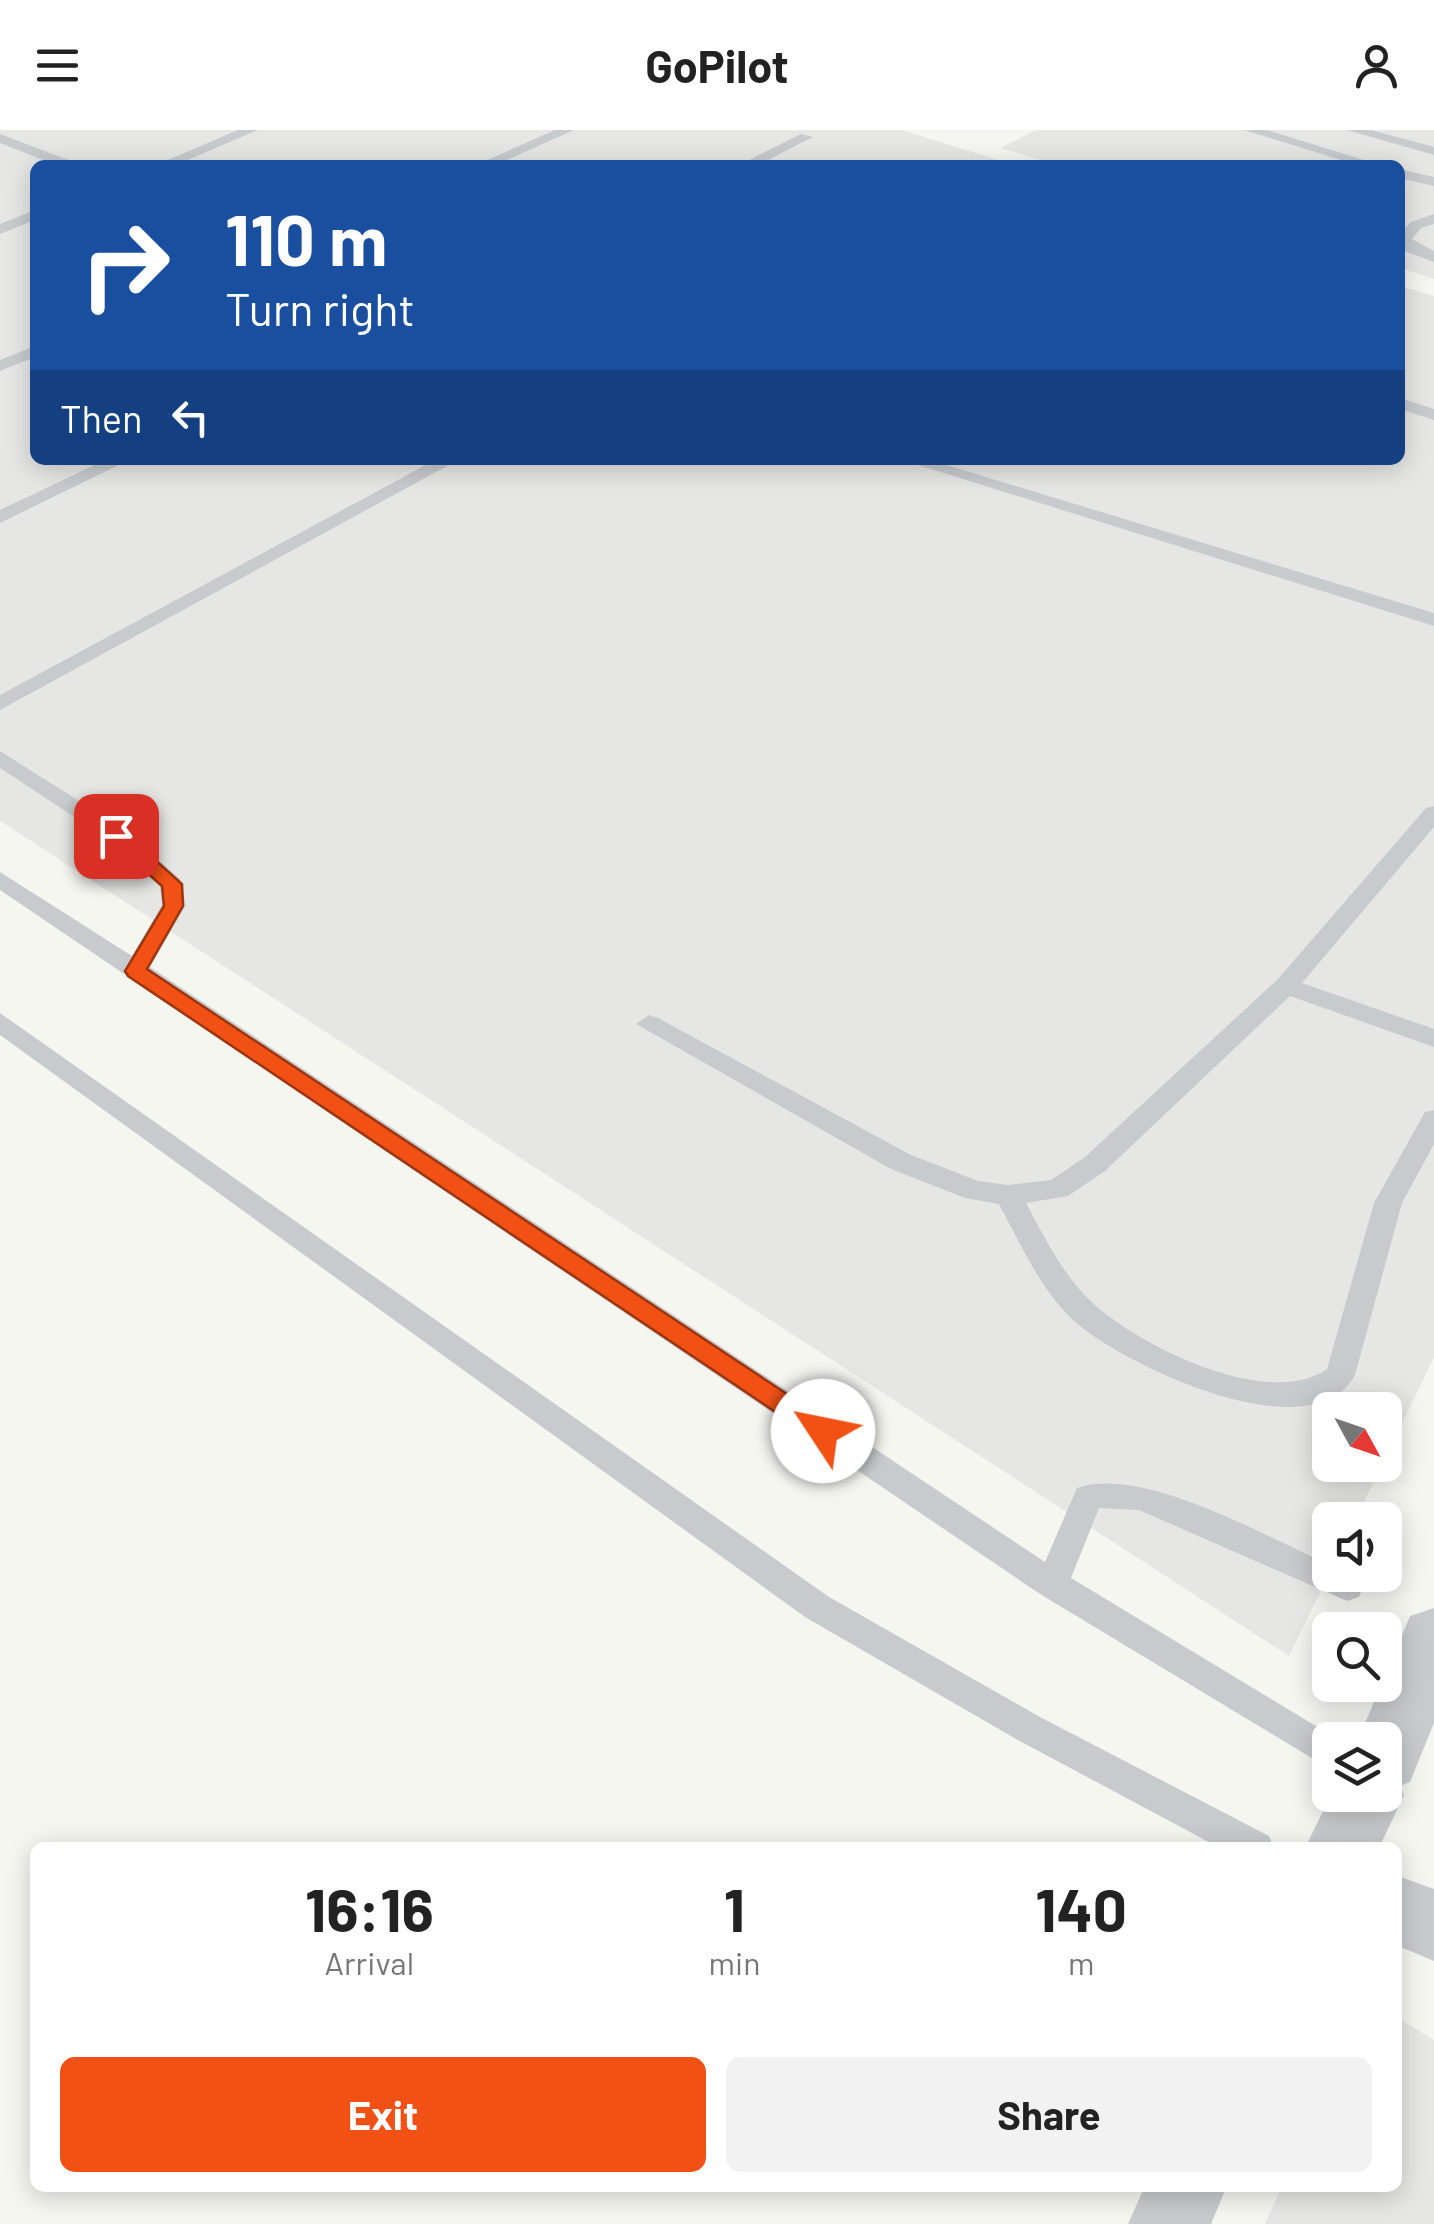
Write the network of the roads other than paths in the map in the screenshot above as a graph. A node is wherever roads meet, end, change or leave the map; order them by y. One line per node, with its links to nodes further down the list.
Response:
1 (251, 130): 9 (lane)
2 (567, 130): 10 (lane)
3 (1251, 130): 12 (lane)
4 (1354, 130): 7 (lane)
5 (806, 137): 11 (lane)
6 (0, 138): 8 (lane)
7 (1434, 152)
8 (56, 160)
9 (176, 160)
10 (495, 160)
11 (757, 160)
12 (1356, 160)
13 (1405, 173): 14 (lane)
14 (1434, 182)
15 (30, 217): 17 (lane)
16 (1432, 217): 18 (lane)
17 (0, 229)
18 (1405, 239)
19 (1405, 242): 20 (lane)
20 (1434, 258)
21 (30, 354): 22 (lane)
22 (0, 366)
23 (1405, 405): 24 (lane)
24 (1434, 415)
25 (109, 465): 28 (lane)
26 (439, 465): 30 (lane)
27 (926, 465): 29 (lane)
28 (0, 517)
29 (1434, 620)
30 (0, 704)
31 (0, 758): 34 (lane)
32 (1434, 812): 35 (lane)
33 (0, 879): 34 (lane)
34 (135, 971): 42 (lane)
35 (1286, 986): 38 (lane); 40 (lane)
36 (0, 1022): 47 (lane)
37 (648, 1024): 40 (lane)
38 (1434, 1038)
39 (1434, 1119): 40 (lane)
40 (1008, 1195)
41 (1312, 1573): 42 (lane)
42 (1052, 1584): 45 (lane)
43 (1434, 1638): 44 (street)
44 (1400, 1722)
45 (1312, 1742)
46 (1360, 1812): 48 (street)
47 (1245, 1842)
48 (1343, 1842)
49 (1402, 1913): 50 (street)
50 (1434, 1926)
51 (1184, 2192): 52 (street)
52 (1170, 2224)

